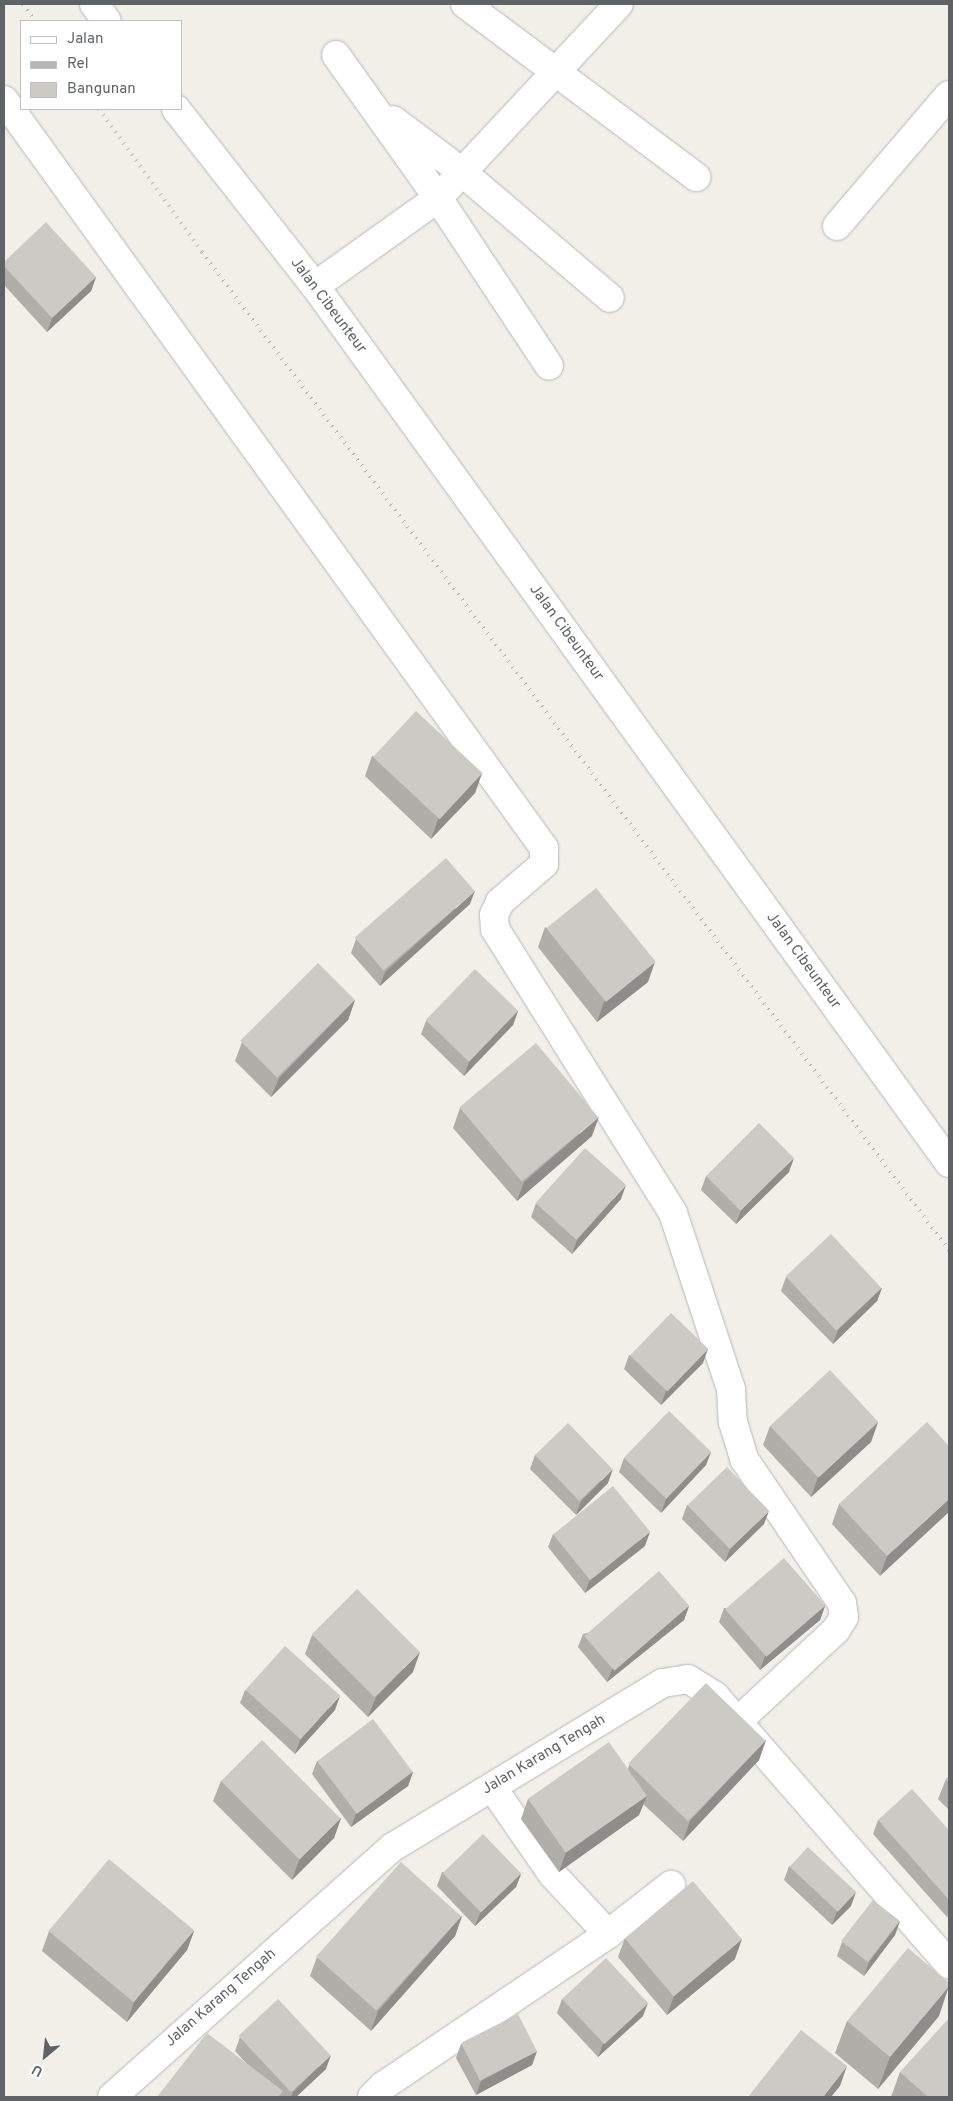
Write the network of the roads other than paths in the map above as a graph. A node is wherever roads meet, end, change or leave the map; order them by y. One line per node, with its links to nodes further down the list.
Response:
1 (94, 4): 4 (street)
2 (465, 4): 6 (street)
3 (619, 4): 6 (street)
4 (106, 20)
5 (336, 55): 9 (street)
6 (555, 72): 11 (street); 12 (street)
7 (949, 95): 14 (street)
8 (4, 100): 19 (street)
9 (371, 103): 11 (street); 13 (street)
10 (177, 110): 15 (street, Jalan Cibeunteur)
11 (462, 172): 13 (street); 16 (street)
12 (696, 177)
13 (438, 198): 15 (street); 17 (street)
14 (838, 226)
15 (315, 286): 18 (street, Jalan Cibeunteur)
16 (610, 298)
17 (549, 366)
18 (949, 1163)
19 (738, 1721): 20 (street, Jalan Karang Tengah); 23 (street, Jalan Karang Tengah)
20 (492, 1787): 22 (street); 24 (street, Jalan Karang Tengah)
21 (671, 1885): 22 (street)
22 (608, 1934): 25 (street)
23 (949, 1964)
24 (112, 2097)
25 (372, 2097)

